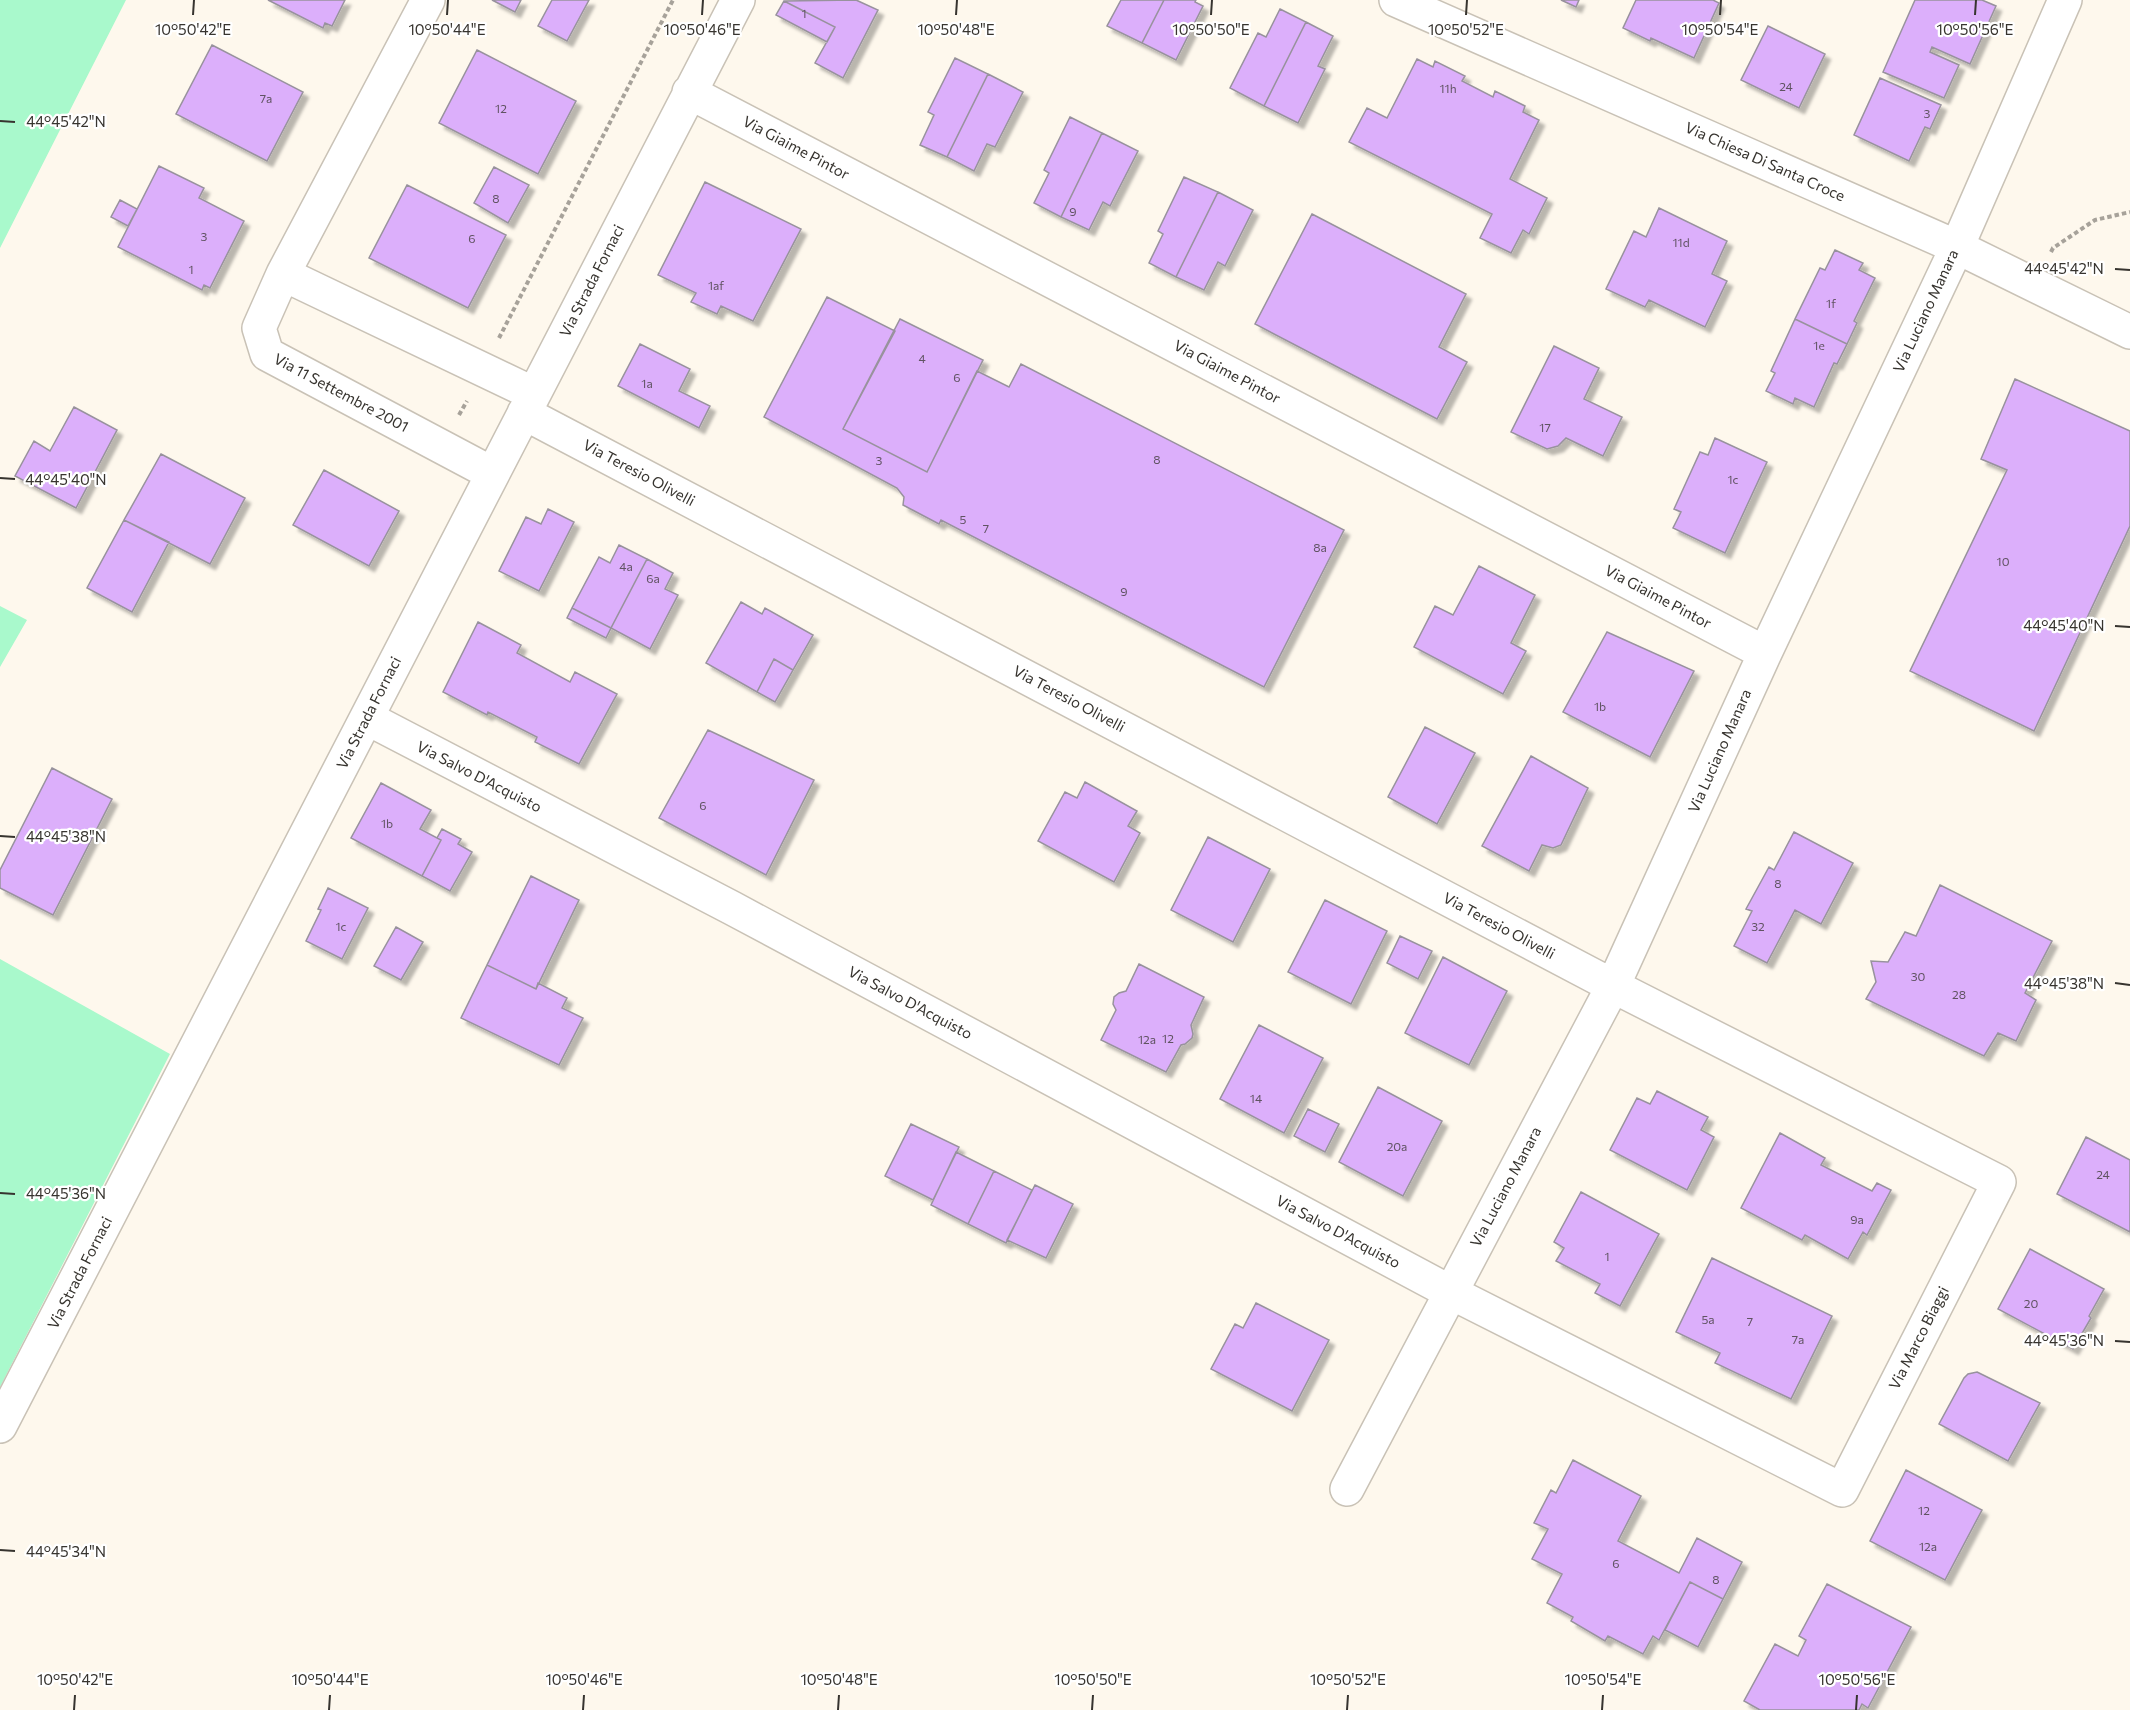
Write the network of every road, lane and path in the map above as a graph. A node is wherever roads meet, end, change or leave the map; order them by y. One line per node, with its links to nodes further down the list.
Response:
1 (428, 0): 9 (street, Via 11 Settembre 2001)
2 (673, 0): 12 (path)
3 (738, 0): 6 (street, Via Strada Fornaci)
4 (1396, 0): 8 (street, Via Chiesa Di Santa Croce)
5 (2065, 0): 8 (street, Via Luciano Manara)
6 (690, 92): 13 (street, Via Strada Fornaci); 16 (street, Via Giaime Pintor)
7 (2130, 212): 10 (path)
8 (1957, 247): 10 (street, Via Chiesa Di Santa Croce); 16 (street, Via Luciano Manara)
9 (283, 274): 12 (street); 14 (street, Via 11 Settembre 2001)
10 (2034, 285): 11 (street, Via Chiesa Di Santa Croce)
11 (2130, 332)
12 (483, 370): 13 (street); 14 (path)
13 (529, 403): 15 (street, Via Strada Fornaci); 18 (street, Via Teresio Olivelli)
14 (442, 447): 15 (street, Via 11 Settembre 2001)
15 (491, 473): 17 (street, Via Strada Fornaci)
16 (1765, 653): 18 (street, Via Luciano Manara)
17 (367, 718): 19 (street, Via Salvo D'Acquisto); 20 (street, Via Strada Fornaci)
18 (1613, 986): 19 (street, Via Luciano Manara); 19 (street, Via Marco Biaggi)
19 (1450, 1292): 21 (street, Via Luciano Manara)
20 (0, 1426)
21 (1347, 1489)

